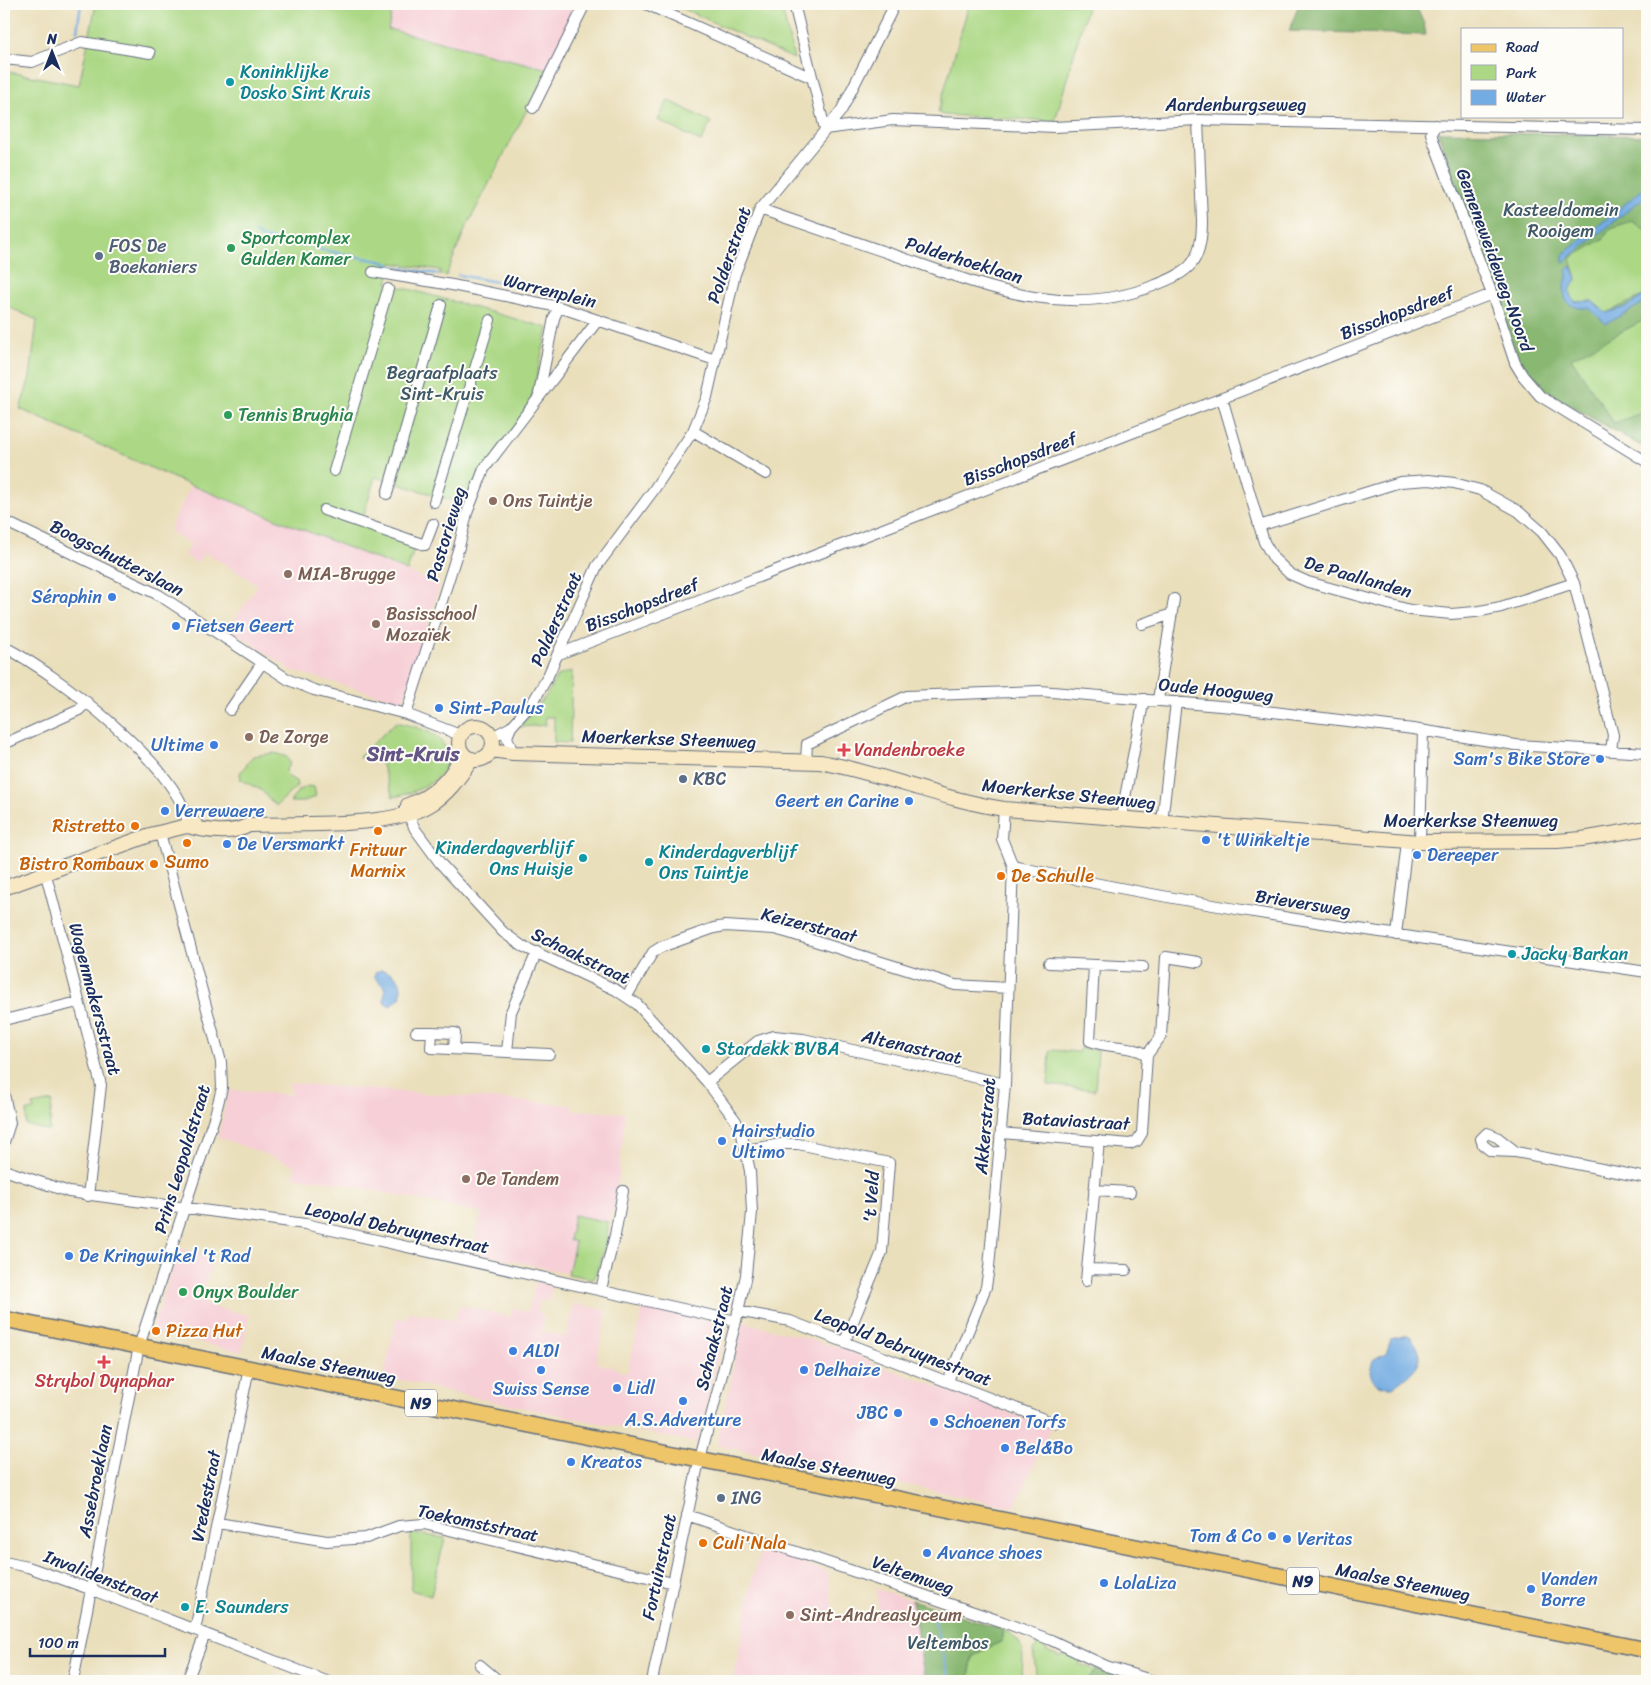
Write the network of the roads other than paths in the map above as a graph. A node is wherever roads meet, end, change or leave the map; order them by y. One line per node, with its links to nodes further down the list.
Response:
1 (585, 4): 8 (street)
2 (646, 4): 7 (street)
3 (794, 4): 7 (street)
4 (895, 4): 11 (street, Polderstraat)
5 (150, 53): 6 (street)
6 (4, 59)
7 (812, 78): 11 (street)
8 (533, 108)
9 (1198, 120): 10 (street, Aardenburgseweg); 11 (street, Aardenburgseweg); 13 (street, Polderhoeklaan)
10 (1436, 125): 12 (street, Aardenburgseweg); 16 (street, Gemeneweideweg-Noord)
11 (825, 129): 13 (street, Polderstraat)
12 (1647, 130)
13 (760, 209): 21 (street, Polderstraat)
14 (373, 272): 18 (street, Warrenplein)
15 (388, 289): 26 (street)
16 (1492, 294): 23 (street, Bisschopsdreef); 25 (street, Gemeneweideweg-Noord)
17 (442, 305): 28 (street)
18 (558, 307): 20 (street, Warrenplein); 22 (street)
19 (490, 320): 29 (street)
20 (598, 320): 21 (street, Warrenplein); 22 (street, Pastorieweg)
21 (715, 360): 24 (street, Polderstraat)
22 (538, 398): 46 (street, Pastorieweg)
23 (1222, 398): 33 (street, De Paallanden); 39 (street, Bisschopsdreef)
24 (693, 431): 27 (street); 39 (street, Polderstraat)
25 (1647, 462)
26 (334, 471)
27 (766, 474)
28 (387, 494)
29 (434, 502)
30 (324, 510): 32 (street)
31 (4, 521): 40 (street, Boogschutterslaan)
32 (433, 524)
33 (1259, 526): 34 (street, De Paallanden); 34 (street)
34 (1574, 582): 52 (street)
35 (1174, 599): 36 (street)
36 (1172, 614): 37 (street); 42 (street)
37 (1142, 624)
38 (4, 646): 43 (street)
39 (559, 654): 47 (street, Polderstraat)
40 (262, 663): 45 (street); 46 (street, Boogschutterslaan)
41 (1144, 699): 42 (street, Oude Hoogweg); 56 (street, Oude Hoogweg); 59 (street)
42 (1158, 700): 44 (street, Oude Hoogweg)
43 (86, 702): 50 (street); 61 (street)
44 (1176, 702): 48 (street, Oude Hoogweg); 60 (street)
45 (230, 710)
46 (406, 714): 49 (street, Boogschutterslaan)
47 (511, 727): 51 (street, Polderstraat); 53 (street)
48 (1423, 730): 52 (street, Oude Hoogweg); 64 (street)
49 (460, 735): 51 (street); 55 (street)
50 (4, 744)
51 (491, 744): 53 (street, Moerkerkse Steenweg); 55 (street)
52 (1611, 751): 54 (street, Oude Hoogweg)
53 (513, 753): 56 (street, Moerkerkse Steenweg)
54 (1647, 753)
55 (467, 756): 58 (street)
56 (806, 761): 57 (street, Moerkerkse Steenweg)
57 (1004, 809): 59 (street, Moerkerkse Steenweg); 65 (street)
58 (406, 810): 61 (street); 69 (street, Schaakstraat)
59 (1121, 818): 60 (street, Moerkerkse Steenweg)
60 (1162, 822): 64 (street, Moerkerkse Steenweg)
61 (188, 826): 63 (street)
62 (1647, 828): 64 (street, Moerkerkse Steenweg)
63 (160, 833): 66 (street); 99 (street, Prins Leopoldstraat)
64 (1414, 842): 68 (street)
65 (1013, 866): 68 (street, Brieversweg); 75 (street, Akkerstraat)
66 (45, 871): 67 (street); 77 (street, Wagenmakersstraat)
67 (4, 888)
68 (1396, 935): 74 (street, Brieversweg)
69 (537, 952): 76 (street, Schaakstraat); 82 (street)
70 (1198, 962): 84 (street, Bataviastraat)
71 (1050, 963): 72 (street)
72 (1094, 965): 73 (street); 84 (street)
73 (1143, 967)
74 (1647, 972)
75 (1008, 988): 76 (street, Keizerstraat); 86 (street, Akkerstraat)
76 (627, 996): 85 (street, Schaakstraat)
77 (78, 1002): 78 (street); 98 (street, Wagenmakersstraat)
78 (4, 1020)
79 (416, 1032): 80 (street)
80 (432, 1032): 81 (street); 81 (street)
81 (454, 1049): 82 (street)
82 (507, 1052): 83 (street)
83 (549, 1054)
84 (1148, 1055): 89 (street, Bataviastraat)
85 (707, 1082): 86 (street, Altenastraat); 91 (street, Schaakstraat)
86 (1005, 1084): 88 (street, Akkerstraat)
87 (4, 1094): 90 (street)
88 (1001, 1133): 89 (street, Bataviastraat); 109 (street, Akkerstraat)
89 (1099, 1141): 96 (street)
90 (4, 1142)
91 (746, 1150): 104 (street, Schaakstraat); 106 (street, 't Veld)
92 (1516, 1152): 94 (street)
93 (4, 1170): 98 (street, Leopold Debruynestraat)
94 (1647, 1178)
95 (623, 1190): 103 (street)
96 (1094, 1190): 97 (street); 100 (street)
97 (1130, 1192)
98 (88, 1196): 99 (street, Leopold Debruynestraat)
99 (185, 1210): 103 (street, Leopold Debruynestraat); 107 (street, Prins Leopoldstraat)
100 (1087, 1269): 101 (street); 102 (street)
101 (1126, 1270)
102 (1086, 1281)
103 (601, 1289): 104 (street, Leopold Debruynestraat)
104 (737, 1316): 106 (street, Leopold Debruynestraat); 111 (street, Schaakstraat)
105 (4, 1319): 107 (main road, Maalse Steenweg / N9)
106 (845, 1341): 109 (street, Leopold Debruynestraat)
107 (139, 1346): 108 (main road, Maalse Steenweg / N9); 116 (street, Assebroeklaan)
108 (249, 1368): 111 (main road, Maalse Steenweg / N9); 113 (street, Vredestraat)
109 (948, 1381): 110 (street, Leopold Debruynestraat)
110 (1054, 1423)
111 (700, 1460): 112 (street, Fortuinstraat); 118 (main road, Maalse Steenweg / N9)
112 (687, 1515): 115 (street, Fortuinstraat); 125 (street, Veltemweg)
113 (218, 1523): 115 (street, Toekomststraat); 117 (street, Vredestraat)
114 (4, 1562): 116 (street, Invalidenstraat)
115 (672, 1584): 124 (street, Fortuinstraat)
116 (90, 1590): 117 (street, Invalidenstraat); 120 (street, Assebroeklaan)
117 (200, 1632): 121 (street, Vredestraat); 122 (street, Invalidenstraat)
118 (1647, 1650)
119 (480, 1665): 123 (street)
120 (73, 1681)
121 (187, 1681)
122 (326, 1681)
123 (500, 1681)
124 (652, 1681)
125 (1154, 1681)

